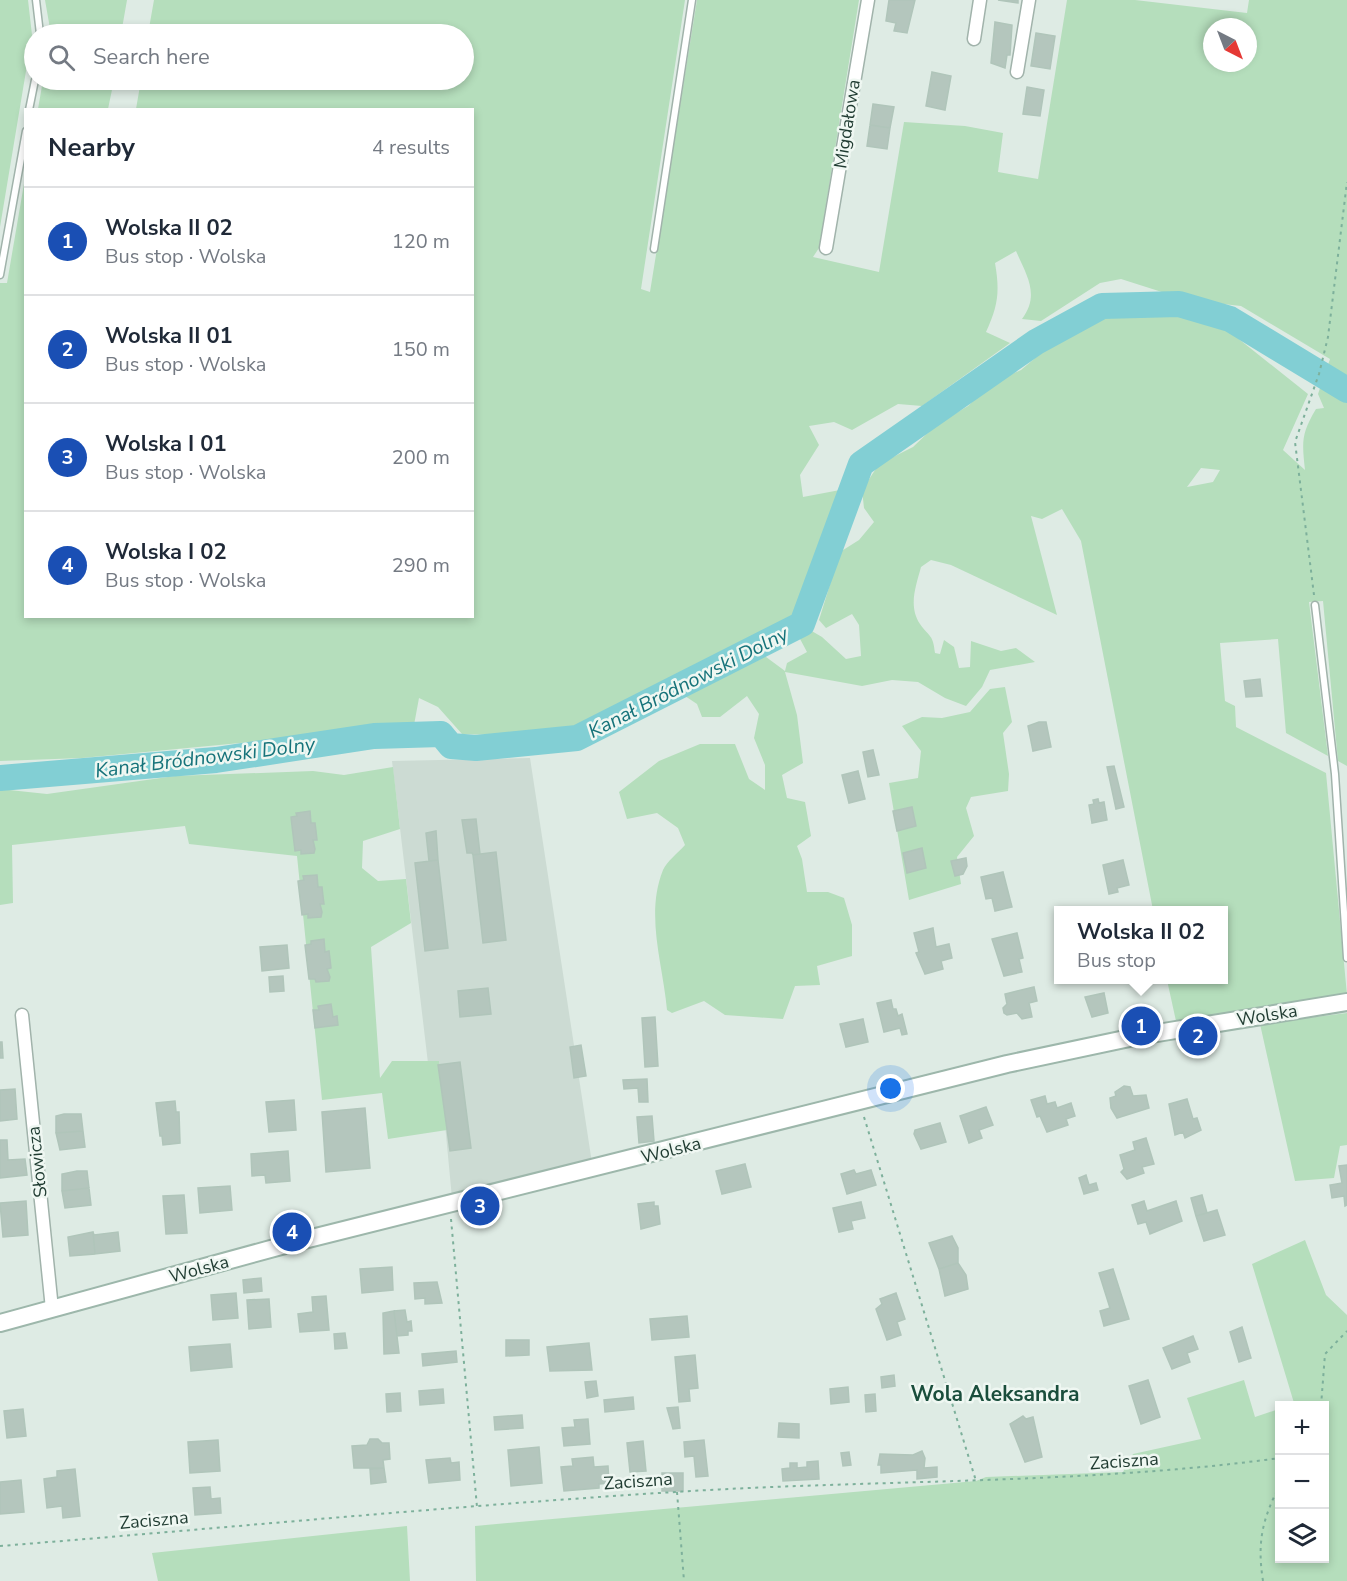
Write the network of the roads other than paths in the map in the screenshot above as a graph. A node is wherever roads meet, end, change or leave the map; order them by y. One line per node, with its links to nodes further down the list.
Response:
1 (36, 0): 6 (lane)
2 (692, 0): 13 (lane)
3 (868, 0): 12 (street, Migdałowa)
4 (980, 0): 7 (street)
5 (1029, 0): 8 (street)
6 (39, 24)
7 (974, 39)
8 (1017, 72)
9 (33, 90): 10 (lane)
10 (29, 108)
11 (24, 142): 14 (lane)
12 (826, 248)
13 (654, 249)
14 (0, 275)
15 (1315, 605): 16 (lane)
16 (1347, 958)
17 (1347, 1002): 19 (street, Wolska)
18 (22, 1015): 19 (street, Słowicza)
19 (52, 1309): 20 (street, Wolska)
20 (0, 1323)

